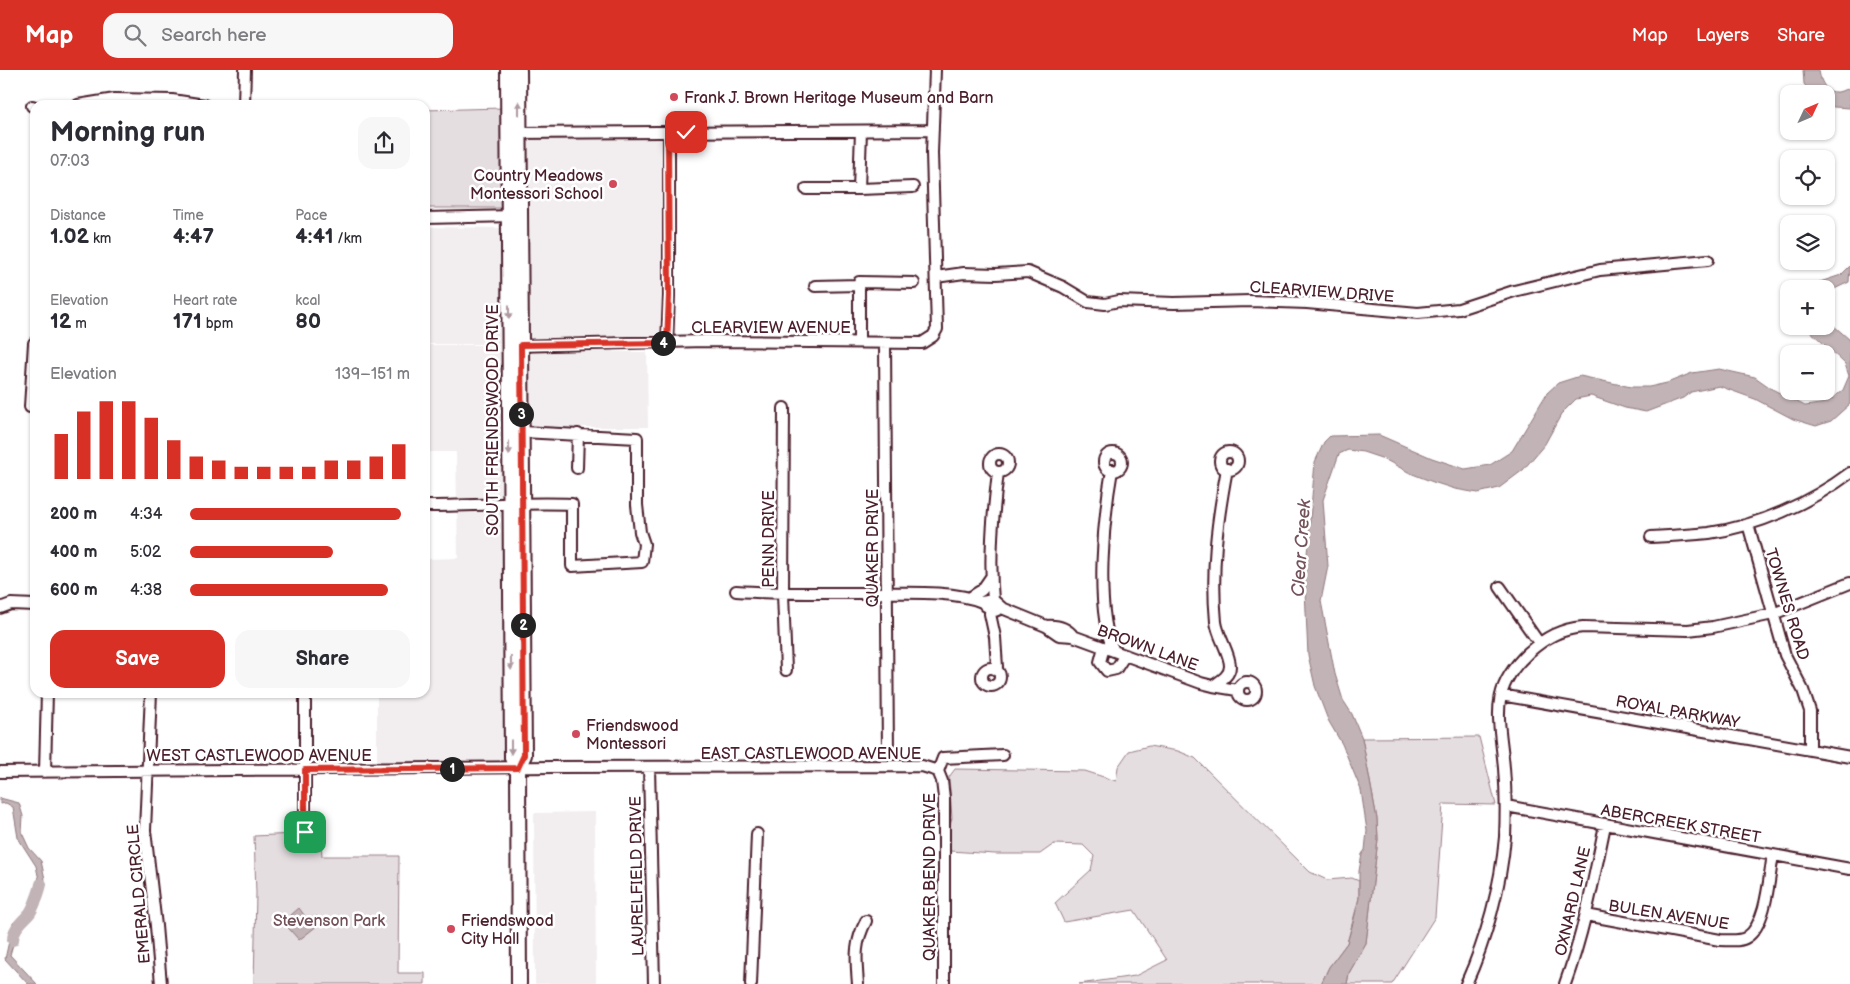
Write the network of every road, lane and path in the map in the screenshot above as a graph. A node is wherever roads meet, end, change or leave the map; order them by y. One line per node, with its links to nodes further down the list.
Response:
1 (245, 70): 7 (street)
2 (508, 70): 11 (main road, SOUTH FRIENDSWOOD DRIVE)
3 (519, 70): 11 (main road, SOUTH FRIENDSWOOD DRIVE, one-way to 3)
4 (935, 70): 9 (street)
5 (109, 100): 6 (street)
6 (172, 100)
7 (244, 100)
8 (861, 130): 9 (street); 10 (street); 14 (street)
9 (933, 130): 18 (street)
10 (668, 132): 11 (street); 23 (street)
11 (514, 133): 15 (main road, SOUTH FRIENDSWOOD DRIVE)
12 (913, 187): 14 (street)
13 (806, 188): 14 (street)
14 (858, 190)
15 (514, 216): 16 (street); 25 (main road, SOUTH FRIENDSWOOD DRIVE)
16 (430, 218)
17 (1708, 260): 18 (street, CLEARVIEW DRIVE)
18 (936, 278): 24 (street, CLEARVIEW AVENUE)
19 (914, 283): 20 (street)
20 (859, 285): 21 (street); 22 (street)
21 (815, 286)
22 (859, 342): 23 (street, CLEARVIEW AVENUE); 24 (street, CLEARVIEW AVENUE)
23 (667, 343): 25 (street, CLEARVIEW AVENUE)
24 (885, 343): 42 (street, QUAKER DRIVE)
25 (515, 346): 27 (main road, SOUTH FRIENDSWOOD DRIVE); 34 (main road, SOUTH FRIENDSWOOD DRIVE, one-way to 34)
26 (784, 408): 43 (street, PENN DRIVE)
27 (522, 432): 28 (street); 34 (main road, SOUTH FRIENDSWOOD DRIVE)
28 (578, 434): 29 (street); 34 (street)
29 (577, 468)
30 (1112, 470): 49 (street)
31 (1227, 470): 56 (street)
32 (998, 472): 38 (street)
33 (1850, 473): 36 (street)
34 (516, 504): 35 (street); 67 (main road, SOUTH FRIENDSWOOD DRIVE)
35 (430, 506)
36 (1748, 524): 37 (street); 48 (street, TOWNES ROAD)
37 (1651, 537)
38 (991, 577): 44 (street); 45 (street)
39 (1850, 583): 48 (street)
40 (1500, 586): 51 (street)
41 (736, 591): 43 (street, BROWN LANE)
42 (887, 593): 43 (street, BROWN LANE); 44 (street, BROWN LANE); 63 (street, QUAKER DRIVE)
43 (783, 594): 54 (street, PENN DRIVE)
44 (971, 597): 45 (street, BROWN LANE)
45 (989, 604): 50 (street, BROWN LANE); 55 (street)
46 (30, 605): 47 (street)
47 (0, 608)
48 (1773, 614): 51 (street); 62 (street, TOWNES ROAD)
49 (1106, 626): 50 (street); 52 (street)
50 (1092, 642): 52 (street, BROWN LANE)
51 (1539, 643): 58 (street)
52 (1109, 649): 53 (street, BROWN LANE); 53 (street)
53 (1125, 655): 57 (street, BROWN LANE)
54 (786, 670)
55 (996, 670)
56 (1226, 675): 57 (street, BROWN LANE); 57 (street, BROWN LANE)
57 (1213, 686)
58 (1501, 695): 62 (street, ROYAL PARKWAY); 73 (street)
59 (47, 698): 72 (street)
60 (151, 698): 69 (street, EMERALD CIRCLE)
61 (305, 698): 68 (street)
62 (1810, 750): 65 (street, ROYAL PARKWAY)
63 (888, 753)
64 (1004, 755): 70 (street, EAST CASTLEWOOD AVENUE)
65 (1850, 757)
66 (649, 767): 67 (street, EAST CASTLEWOOD AVENUE); 70 (street, EAST CASTLEWOOD AVENUE); 83 (street, LAURELFIELD DRIVE)
67 (518, 768): 68 (street, WEST CASTLEWOOD AVENUE); 82 (main road, SOUTH FRIENDSWOOD DRIVE)
68 (305, 770): 69 (street, WEST CASTLEWOOD AVENUE); 75 (street)
69 (148, 771): 72 (street, WEST CASTLEWOOD AVENUE); 81 (street, EMERALD CIRCLE)
70 (938, 771): 86 (street, QUAKER BEND DRIVE)
71 (0, 772): 72 (street, WEST CASTLEWOOD AVENUE)
72 (45, 772)
73 (1506, 806): 74 (street, ABERCREEK STREET); 87 (street)
74 (1605, 825): 77 (street, ABERCREEK STREET); 79 (street, OXNARD LANE)
75 (305, 832)
76 (757, 834): 84 (street)
77 (1773, 855): 78 (street, ABERCREEK STREET); 79 (street, BULEN AVENUE)
78 (1850, 869)
79 (1586, 915): 88 (street, OXNARD LANE)
80 (866, 921): 85 (street)
81 (161, 984)
82 (519, 984)
83 (654, 984)
84 (751, 984)
85 (858, 984)
86 (944, 984)
87 (1466, 984)
88 (1565, 984)

